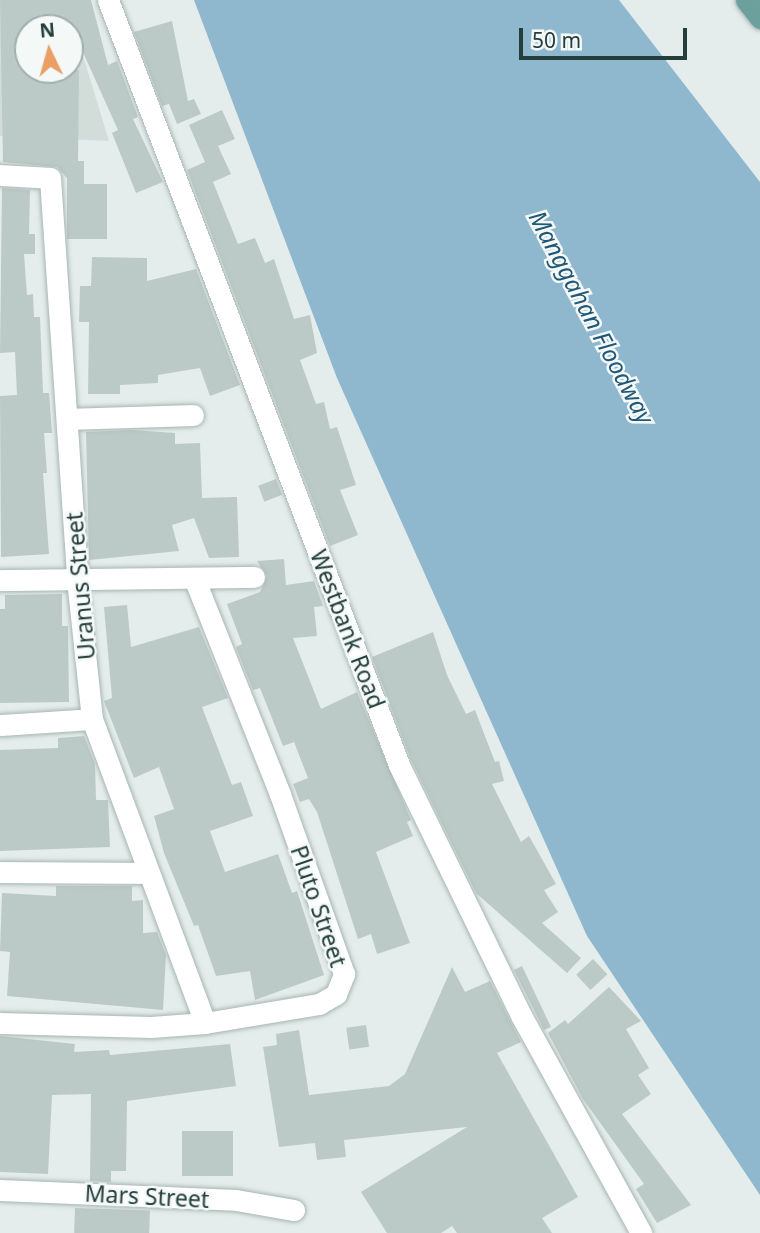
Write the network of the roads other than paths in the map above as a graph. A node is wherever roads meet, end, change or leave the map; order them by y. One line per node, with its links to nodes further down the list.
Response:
1 (108, 0): 19 (street, Westbank Road)
2 (746, 0): 3 (main road)
3 (760, 18)
4 (0, 175): 6 (street, Uranus Street)
5 (192, 415): 6 (street)
6 (67, 419): 9 (street, Uranus Street)
7 (254, 577): 8 (street)
8 (194, 578): 9 (street); 16 (street, Pluto Street)
9 (77, 579): 10 (street); 11 (street, Uranus Street)
10 (0, 580)
11 (92, 719): 12 (street); 14 (street, Uranus Street)
12 (0, 724)
13 (0, 872): 14 (street)
14 (148, 873): 16 (street, Uranus Street)
15 (0, 1023): 16 (street, Pluto Street)
16 (205, 1023)
17 (0, 1190): 18 (street, Mars Street)
18 (294, 1210)
19 (641, 1233)

